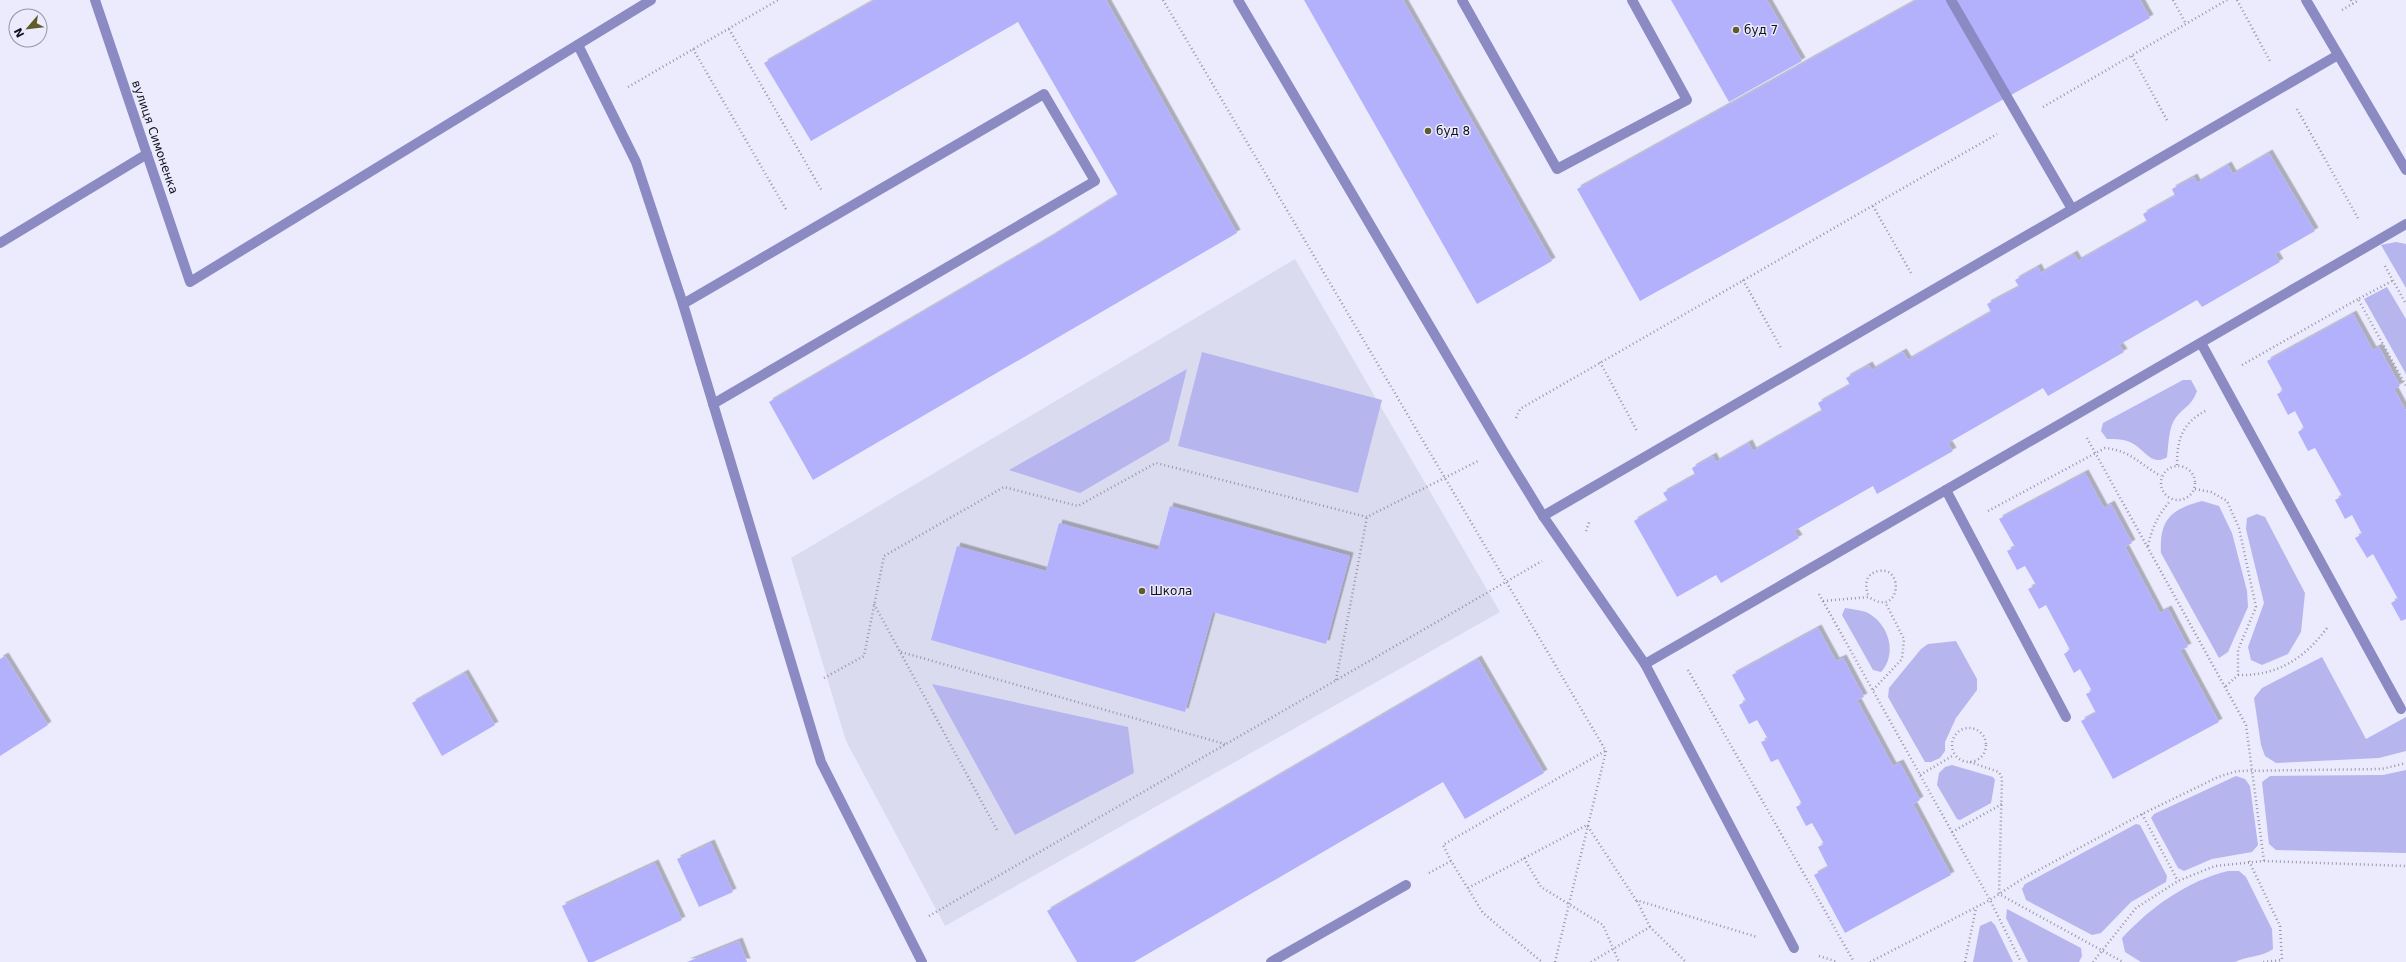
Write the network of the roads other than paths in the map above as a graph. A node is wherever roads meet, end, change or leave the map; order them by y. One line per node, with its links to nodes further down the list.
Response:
1 (95, 0): 10 (street, вулиця Симоненка)
2 (651, 0): 8 (street)
3 (1238, 0): 19 (street)
4 (1462, 0): 5 (street)
5 (1632, 0)
6 (1952, 0): 12 (street)
7 (2306, 0): 9 (street)
8 (578, 45): 10 (street, вулиця Симоненка); 15 (street)
9 (2338, 55): 11 (street); 12 (street)
10 (146, 154): 14 (street)
11 (2406, 170)
12 (2072, 209): 19 (street)
13 (2406, 224): 16 (street)
14 (0, 243)
15 (683, 304): 17 (street); 17 (street)
16 (2201, 343): 18 (street); 21 (street)
17 (713, 404): 25 (street)
18 (1946, 490): 20 (street); 22 (street)
19 (1543, 516): 20 (street)
20 (1645, 664): 24 (street)
21 (2401, 709)
22 (2066, 717)
23 (1406, 885): 26 (street)
24 (1794, 948)
25 (922, 962)
26 (1271, 962)

